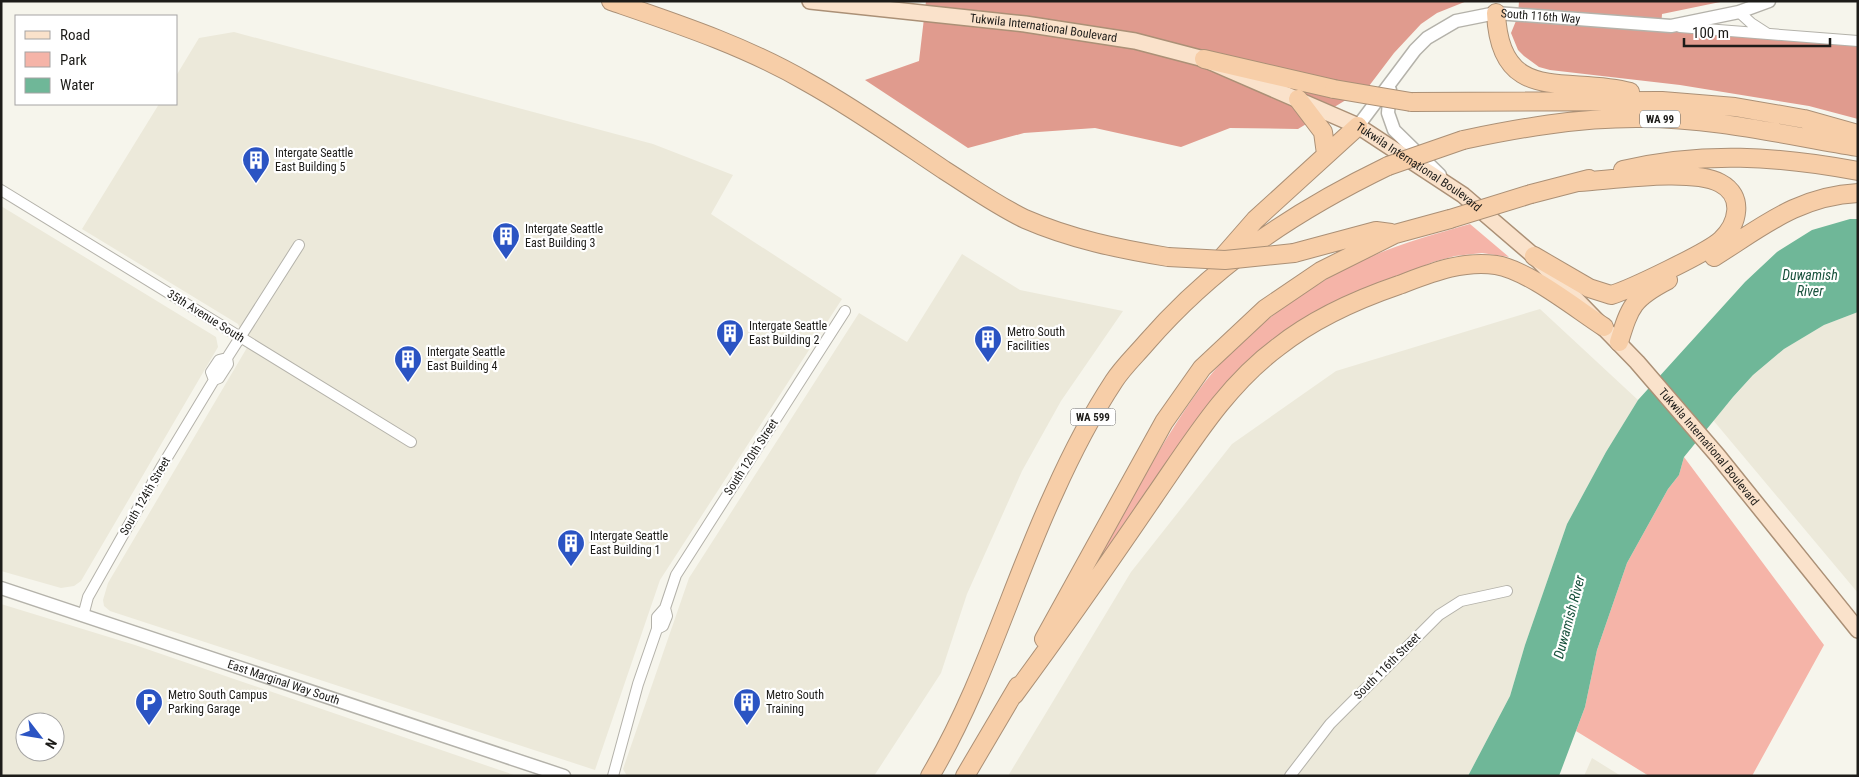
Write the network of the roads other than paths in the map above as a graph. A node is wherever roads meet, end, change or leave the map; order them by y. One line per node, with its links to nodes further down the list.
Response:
1 (611, 1): 23 (highway, bridge)
2 (810, 1): 9 (main road, Tukwila International Boulevard)
3 (1768, 1): 4 (street, South 116th Way)
4 (1739, 12): 6 (street, South 116th Way); 7 (street)
5 (1496, 13): 6 (street, South 116th Way); 10 (street, South 116th Way); 12 (highway)
6 (1671, 26): 7 (street)
7 (1771, 36): 8 (street)
8 (1858, 42)
9 (1204, 59): 11 (main road, Tukwila International Boulevard); 12 (highway, bridge)
10 (1391, 79): 13 (street, South 116th Way); 20 (street)
11 (1298, 99): 13 (main road, Tukwila International Boulevard); 16 (highway)
12 (1662, 101): 14 (highway)
13 (1358, 126): 16 (highway); 20 (main road, Tukwila International Boulevard)
14 (1858, 134)
15 (1858, 147): 17 (highway, WA 99, bridge)
16 (1326, 154): 27 (highway)
17 (1388, 166): 27 (highway, WA 599)
18 (1858, 172): 19 (highway)
19 (1579, 182): 23 (highway, bridge); 25 (highway)
20 (1452, 187): 25 (main road, Tukwila International Boulevard)
21 (1, 190): 29 (street, 35th Avenue South)
22 (1858, 193): 30 (highway)
23 (1395, 234): 36 (highway)
24 (299, 245): 29 (street, South 124th Street)
25 (1534, 256): 28 (main road, Tukwila International Boulevard)
26 (845, 310): 38 (street, South 120th Street)
27 (1164, 323): 39 (highway, WA 599)
28 (1604, 327): 30 (main road, Tukwila International Boulevard); 36 (highway)
29 (240, 338): 31 (street, 35th Avenue South); 34 (street, South 124th Street)
30 (1619, 342): 35 (main road, Tukwila International Boulevard)
31 (411, 442)
32 (1, 588): 34 (street, East Marginal Way South)
33 (1507, 591): 41 (street, South 116th Street)
34 (82, 616): 37 (street, East Marginal Way South)
35 (1858, 630)
36 (1014, 695): 40 (highway)
37 (564, 776)
38 (613, 776)
39 (930, 776)
40 (965, 776)
41 (1290, 776)

